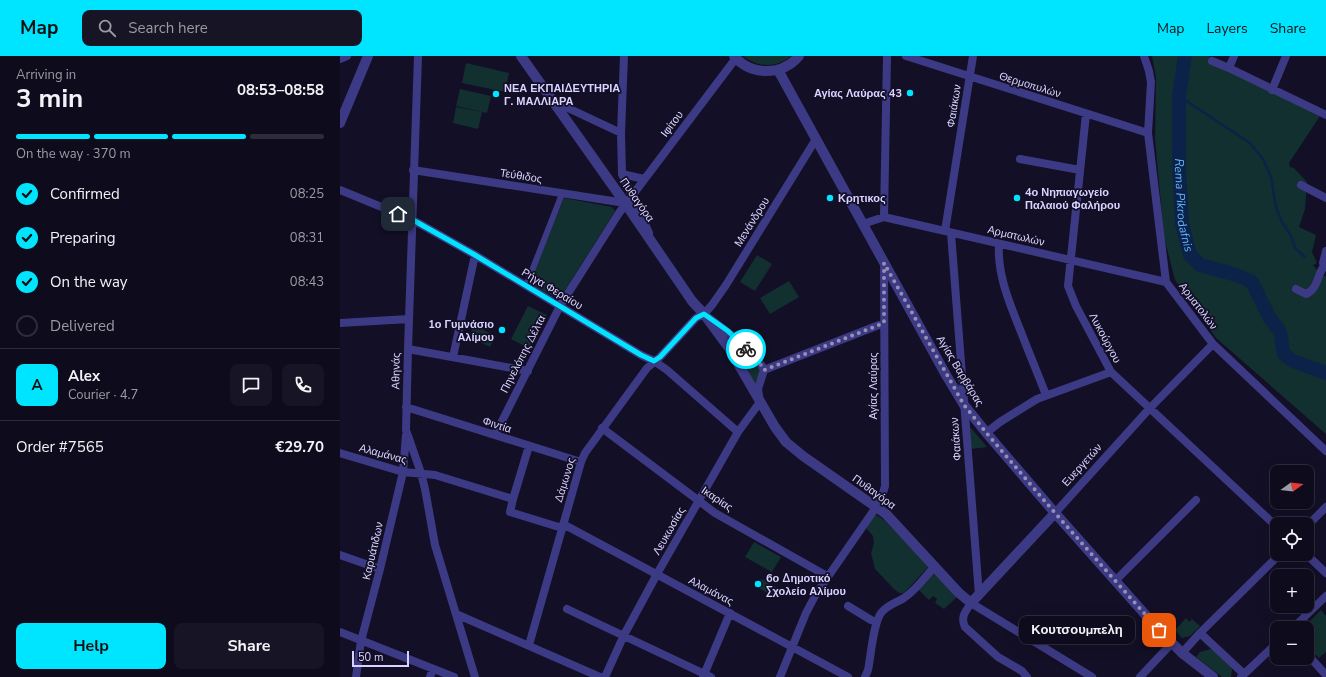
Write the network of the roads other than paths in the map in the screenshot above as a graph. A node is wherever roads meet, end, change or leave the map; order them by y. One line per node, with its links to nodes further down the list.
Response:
1 (347, 56): 14 (street)
2 (368, 56): 23 (street)
3 (418, 56): 28 (street, Αθηνάς)
4 (521, 56): 20 (street, Πυθαγόρα)
5 (624, 56): 24 (street)
6 (799, 56): 17 (street)
7 (887, 56): 38 (street)
8 (906, 56): 18 (street, Θερμοπυλών)
9 (973, 56): 18 (street, Φαιάκων)
10 (1144, 56): 25 (street, Αρματολών)
11 (1234, 56): 16 (street)
12 (1286, 56): 19 (street)
13 (735, 57): 17 (street); 31 (street, Ιφίτου)
14 (340, 59)
15 (1212, 61): 16 (street)
16 (1229, 68): 19 (street)
17 (778, 70): 26 (street, Αγίας Βαρβάρας)
18 (970, 77): 21 (street, Θερμοπυλών); 41 (street, Φαιάκων)
19 (1272, 90): 22 (street)
20 (550, 99): 24 (street); 37 (street, Πυθαγόρα)
21 (1086, 114): 25 (street, Θερμοπυλών); 29 (street, Λυκούργου)
22 (1326, 115)
23 (340, 123)
24 (621, 133): 30 (street)
25 (1148, 133): 49 (street, Αρματολών)
26 (816, 139): 40 (street, Αγίας Βαρβάρας); 53 (street, Μενάνδρου)
27 (1020, 159): 29 (street)
28 (414, 170): 34 (street, Τεύθιδος); 39 (street, Αθηνάς)
29 (1080, 170): 46 (street, Λυκούργου)
30 (622, 174): 31 (street, Πυθαγόρα); 35 (street)
31 (644, 179): 35 (street, Ιφίτου)
32 (1301, 185): 36 (street)
33 (340, 190): 39 (street, Ρήγα Φεραίου)
34 (562, 194): 37 (street, Τεύθιδος); 50 (street)
35 (632, 194): 37 (street, Ιφίτου); 43 (street)
36 (1326, 198)
37 (625, 203): 43 (street, Πυθαγόρα); 52 (street, Πηνελόπης Δέλτα)
38 (884, 217): 40 (street); 41 (street, Αρματωλών)
39 (413, 220): 45 (street, Ρήγα Φεραίου); 54 (street, Αθηνάς)
40 (863, 224): 47 (street, Αγίας Βαρβάρας)
41 (948, 232): 42 (street, Αρματωλών); 66 (street, Φαιάκων)
42 (999, 244): 46 (street, Αρματωλών); 64 (street)
43 (657, 250): 53 (street, Πυθαγόρα)
44 (1326, 251): 48 (street)
45 (475, 255): 50 (street, Ρήγα Φεραίου); 59 (street)
46 (1071, 260): 49 (street, Αρματωλών); 63 (street, Λυκούργου)
47 (884, 263): 56 (street, Αγίας Λαύρας); 66 (street, Αγίας Βαρβάρας)
48 (1324, 265): 51 (street)
49 (1166, 282): 57 (street, Αρματολών)
50 (526, 286): 52 (street, Ρήγα Φεραίου)
51 (1296, 289)
52 (560, 306): 60 (street, Ρήγα Φεραίου); 62 (street, Πηνελόπης Δέλτα)
53 (704, 314): 60 (street, Δάμωνος); 61 (street, Πυθαγόρα); 65 (street, Πυθαγόρα)
54 (408, 319): 55 (street); 58 (street, Αθηνάς)
55 (340, 323)
56 (884, 323): 61 (street); 83 (street, Αγίας Λαύρας)
57 (1213, 344): 68 (street, Ευεργετών); 75 (street, Αρματολών)
58 (408, 349): 59 (street); 67 (street, Αθηνάς)
59 (452, 357): 62 (street)
60 (654, 361): 69 (street, Δάμωνος); 71 (street, Ρήγα Φεραίου)
61 (764, 370): 65 (street)
62 (528, 371): 73 (street, Πηνελόπης Δέλτα)
63 (1111, 372): 64 (street); 68 (street, Λυκούργου)
64 (1046, 395): 72 (street)
65 (760, 402): 71 (street, Λευκωσίας); 83 (street, Πυθαγόρα)
66 (964, 405): 72 (street, Αγίας Βαρβάρας); 98 (street, Φαιάκων)
67 (406, 407): 70 (street, Αθηνάς); 73 (street, Φιντία)
68 (1150, 408): 85 (street, Ευεργετών); 87 (street, Λυκούργου)
69 (602, 428): 77 (street, Δάμωνος); 82 (street, Ικαρίας)
70 (406, 430): 78 (street, Καρυάτιδων); 79 (street, Αθηνάς)
71 (738, 432): 82 (street, Λευκωσίας)
72 (986, 433): 85 (street, Αγίας Βαρβάρας)
73 (495, 436): 74 (street, Φιντία)
74 (529, 446): 77 (street, Φιντία); 80 (street)
75 (1326, 451)
76 (340, 453): 78 (street, Αλαμάνας)
77 (581, 462): 88 (street, Δάμωνος)
78 (403, 472): 79 (street, Αλαμάνας); 93 (street, Καρυάτιδων)
79 (421, 473): 80 (street, Αλαμάνας); 104 (street, Αθηνάς)
80 (513, 498): 88 (street, Αλαμάνας)
81 (1196, 500): 97 (street)
82 (699, 501): 95 (street, Λευκωσίας); 96 (street, Ικαρίας)
83 (876, 507): 92 (street, Πυθαγόρα); 96 (street, Αγίας Λαύρας)
84 (1326, 507): 86 (street)
85 (1055, 513): 97 (street, Αγίας Βαρβάρας); 98 (street, Ευεργετών)
86 (1314, 519)
87 (1270, 520)
88 (563, 526): 95 (street, Αλαμάνας); 112 (street, Δάμωνος)
89 (340, 555): 93 (street)
90 (1273, 561): 108 (street)
91 (1313, 561): 94 (street)
92 (934, 567): 100 (street, Πυθαγόρα); 106 (street)
93 (380, 569): 110 (street, Καρυάτιδων)
94 (1326, 573)
95 (657, 574): 103 (street, Αλαμάνας); 109 (street, Λευκωσίας)
96 (827, 576): 113 (street, Αγίας Λαύρας)
97 (1115, 580): 111 (street, Αγίας Βαρβάρας)
98 (979, 595): 100 (street, Ευεργετών)
99 (1326, 596): 105 (street)
100 (971, 603): 119 (street); 132 (street)
101 (848, 606): 106 (street)
102 (567, 609): 109 (street)
103 (730, 613): 113 (street, Αλαμάνας); 121 (street)
104 (456, 614): 112 (street); 126 (street, Αθηνάς)
105 (1299, 621)
106 (877, 622): 118 (street)
107 (340, 632): 110 (street)
108 (1200, 633): 115 (street); 122 (street)
109 (624, 635): 121 (street); 128 (street, Λευκωσίας)
110 (361, 641): 117 (street); 123 (street, Καρυάτιδων)
111 (1172, 643): 115 (street, Αγίας Βαρβάρας); 133 (street)
112 (529, 645): 127 (street)
113 (793, 647): 129 (street, Αγίας Λαύρας); 130 (street, Αλαμάνας)
114 (1270, 650): 122 (street)
115 (1182, 653): 134 (street, Αγίας Βαρβάρας)
116 (1314, 662): 120 (street)
117 (434, 669): 124 (street); 125 (street)
118 (867, 674): 131 (street)
119 (1022, 675)
120 (1326, 675)
121 (706, 676)
122 (1243, 676)
123 (356, 677)
124 (430, 677)
125 (454, 677)
126 (475, 677)
127 (600, 677)
128 (605, 677)
129 (780, 677)
130 (848, 677)
131 (875, 677)
132 (1092, 677)
133 (1140, 677)
134 (1213, 677)

